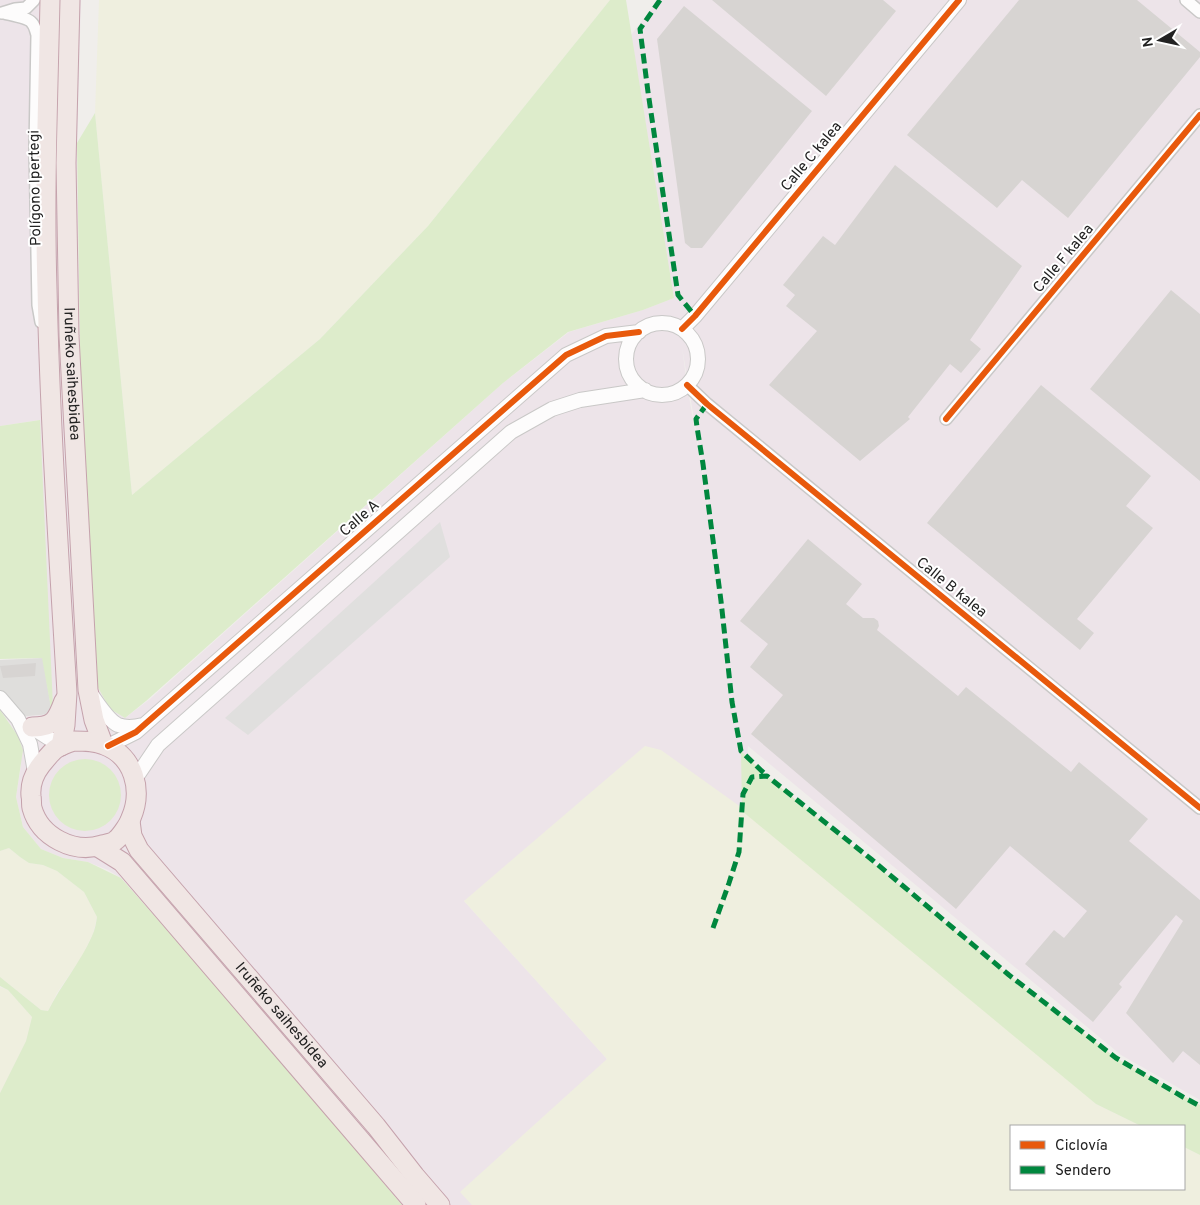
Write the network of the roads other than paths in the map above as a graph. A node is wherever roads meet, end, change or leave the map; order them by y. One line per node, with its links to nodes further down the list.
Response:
1 (34, 0): 7 (street, Polígono Ipertegi)
2 (50, 0): 11 (highway, Iruñeko saihesbidea)
3 (70, 0): 15 (highway, Iruñeko saihesbidea)
4 (959, 0): 9 (street, Calle C kalea)
5 (1186, 0): 6 (street)
6 (1199, 9)
7 (2, 13): 11 (street, Polígono Ipertegi)
8 (1200, 115): 14 (street, Calle F kalea)
9 (682, 329): 10 (street); 12 (street)
10 (639, 332): 13 (street); 19 (street, Calle A)
11 (51, 383): 16 (highway, Iruñeko saihesbidea)
12 (687, 385): 13 (street); 24 (street, Calle B kalea)
13 (645, 390): 23 (street)
14 (946, 419)
15 (88, 690): 19 (street); 20 (highway, Iruñeko saihesbidea)
16 (67, 692): 18 (highway, Iruñeko saihesbidea); 21 (highway, Iruñeko saihesbidea)
17 (0, 698): 18 (street)
18 (25, 723): 21 (street); 22 (street)
19 (143, 726): 20 (street, Calle A)
20 (105, 745): 21 (highway); 23 (highway)
21 (61, 746): 22 (highway)
22 (35, 772): 26 (highway)
23 (135, 779): 25 (highway)
24 (1200, 808)
25 (130, 821): 26 (highway); 28 (highway, Iruñeko saihesbidea)
26 (98, 847): 27 (highway, Iruñeko saihesbidea)
27 (416, 1205)
28 (440, 1205)

